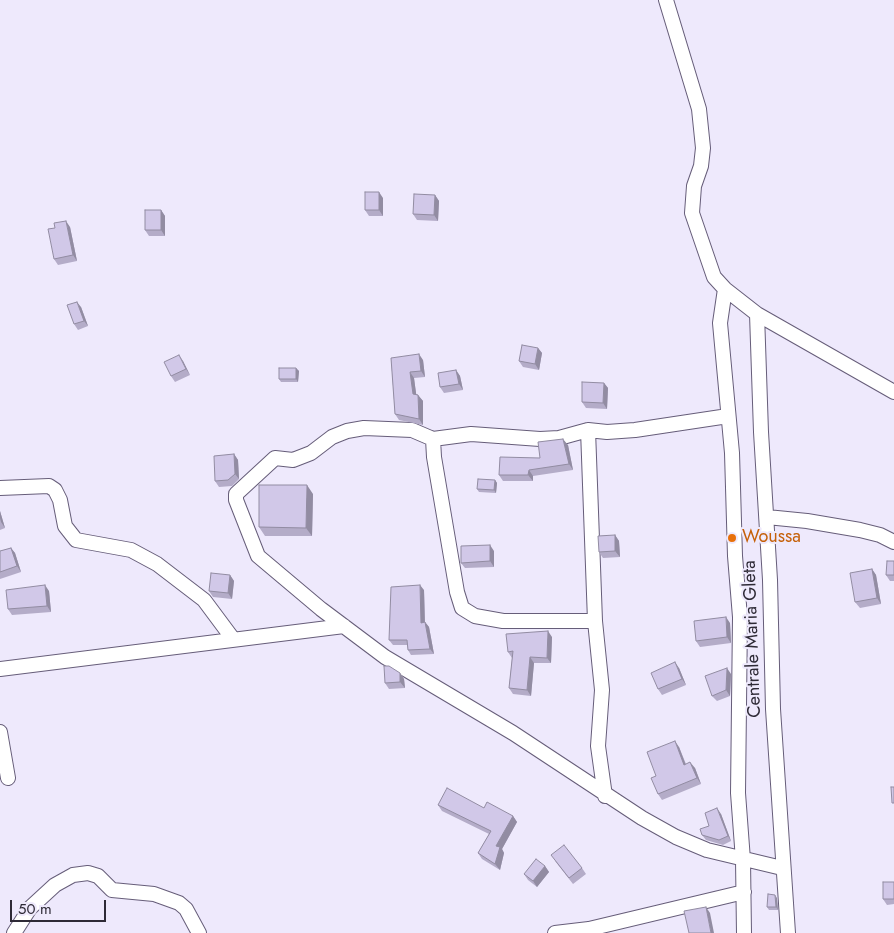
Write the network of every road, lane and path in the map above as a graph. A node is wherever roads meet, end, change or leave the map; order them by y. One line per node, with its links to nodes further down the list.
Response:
1 (666, 0): 2 (street)
2 (725, 289): 3 (street); 5 (street)
3 (757, 314): 4 (street); 9 (street, Centrale Maria Gleta)
4 (894, 392)
5 (728, 416): 6 (street); 18 (street)
6 (588, 430): 7 (street); 11 (street)
7 (433, 439): 11 (street); 12 (street)
8 (0, 488): 13 (street)
9 (767, 518): 10 (street); 19 (street, Centrale Maria Gleta)
10 (894, 542)
11 (595, 620): 17 (street)
12 (344, 626): 13 (street); 17 (street)
13 (233, 640): 14 (street)
14 (0, 669)
15 (0, 732): 16 (street)
16 (8, 778)
17 (606, 796): 18 (street)
18 (743, 860): 19 (street); 20 (street)
19 (782, 868): 25 (street, Centrale Maria Gleta)
20 (744, 892): 23 (street); 24 (street)
21 (14, 933): 22 (street)
22 (199, 933)
23 (555, 933)
24 (744, 933)
25 (788, 933)

